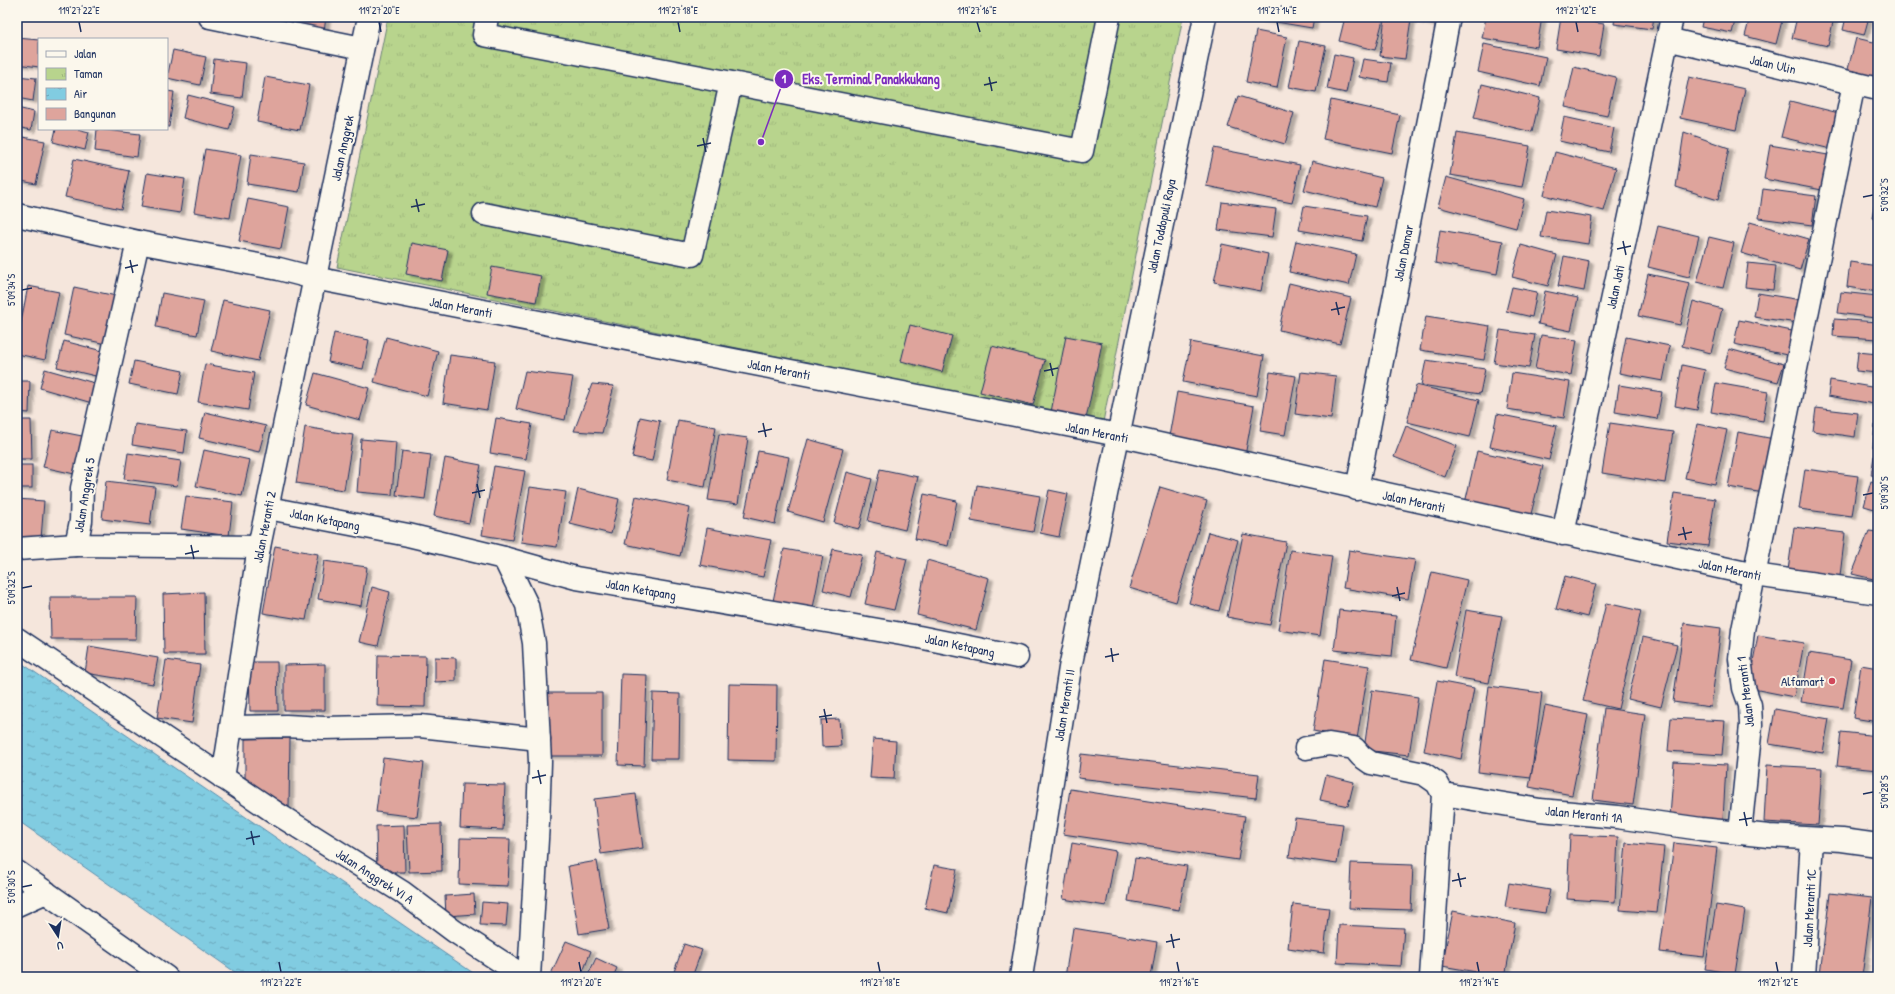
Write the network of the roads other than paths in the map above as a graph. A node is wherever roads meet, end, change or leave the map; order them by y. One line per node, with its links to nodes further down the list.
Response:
1 (210, 17): 9 (street)
2 (369, 17): 9 (street, Jalan Anggrek)
3 (487, 17): 10 (street)
4 (1109, 17): 10 (street)
5 (1205, 17): 17 (street, Jalan Toddopuli Raya)
6 (1449, 17): 18 (street, Jalan Damar)
7 (1672, 17): 8 (street, Jalan Jati)
8 (1667, 39): 11 (street, Jalan Ulin); 20 (street, Jalan Jati)
9 (362, 48): 16 (street, Jalan Anggrek)
10 (731, 83): 13 (street)
11 (1854, 83): 12 (street, Jalan Ulin); 25 (street, Jalan Meranti 1)
12 (1878, 89)
13 (484, 214)
14 (17, 215): 15 (street, Jalan Meranti)
15 (138, 242): 16 (street, Jalan Meranti); 21 (street, Jalan Anggrek 5)
16 (314, 278): 17 (street, Jalan Meranti); 19 (street, Jalan Meranti 2)
17 (1118, 435): 18 (street, Jalan Meranti); 43 (street, Jalan Meranti II)
18 (1357, 489): 20 (street, Jalan Meranti)
19 (268, 508): 22 (street, Jalan Meranti 2); 24 (street, Jalan Ketapang)
20 (1563, 534): 25 (street, Jalan Meranti)
21 (76, 545): 22 (street, Jalan Anggrek 5); 23 (street)
22 (260, 547): 29 (street, Jalan Meranti 2)
23 (17, 549)
24 (504, 558): 28 (street, Jalan Ketapang); 30 (street)
25 (1755, 575): 26 (street, Jalan Meranti); 34 (street, Jalan Meranti 1)
26 (1878, 593)
27 (17, 639): 32 (street, Jalan Anggrek VI A)
28 (1017, 657)
29 (232, 727): 30 (street); 32 (street, Jalan Meranti 2)
30 (539, 739): 42 (street)
31 (1306, 748): 33 (street)
32 (223, 778): 41 (street, Jalan Anggrek VI A)
33 (1443, 794): 34 (street, Jalan Meranti 1A); 44 (street)
34 (1740, 833): 35 (street, Jalan Meranti 1A)
35 (1812, 839): 36 (street, Jalan Meranti 1A); 45 (street, Jalan Meranti 1C)
36 (1878, 845)
37 (17, 872): 38 (street)
38 (46, 892): 39 (street); 40 (street)
39 (17, 905)
40 (166, 977)
41 (525, 977)
42 (529, 977)
43 (1021, 977)
44 (1431, 977)
45 (1804, 977)

